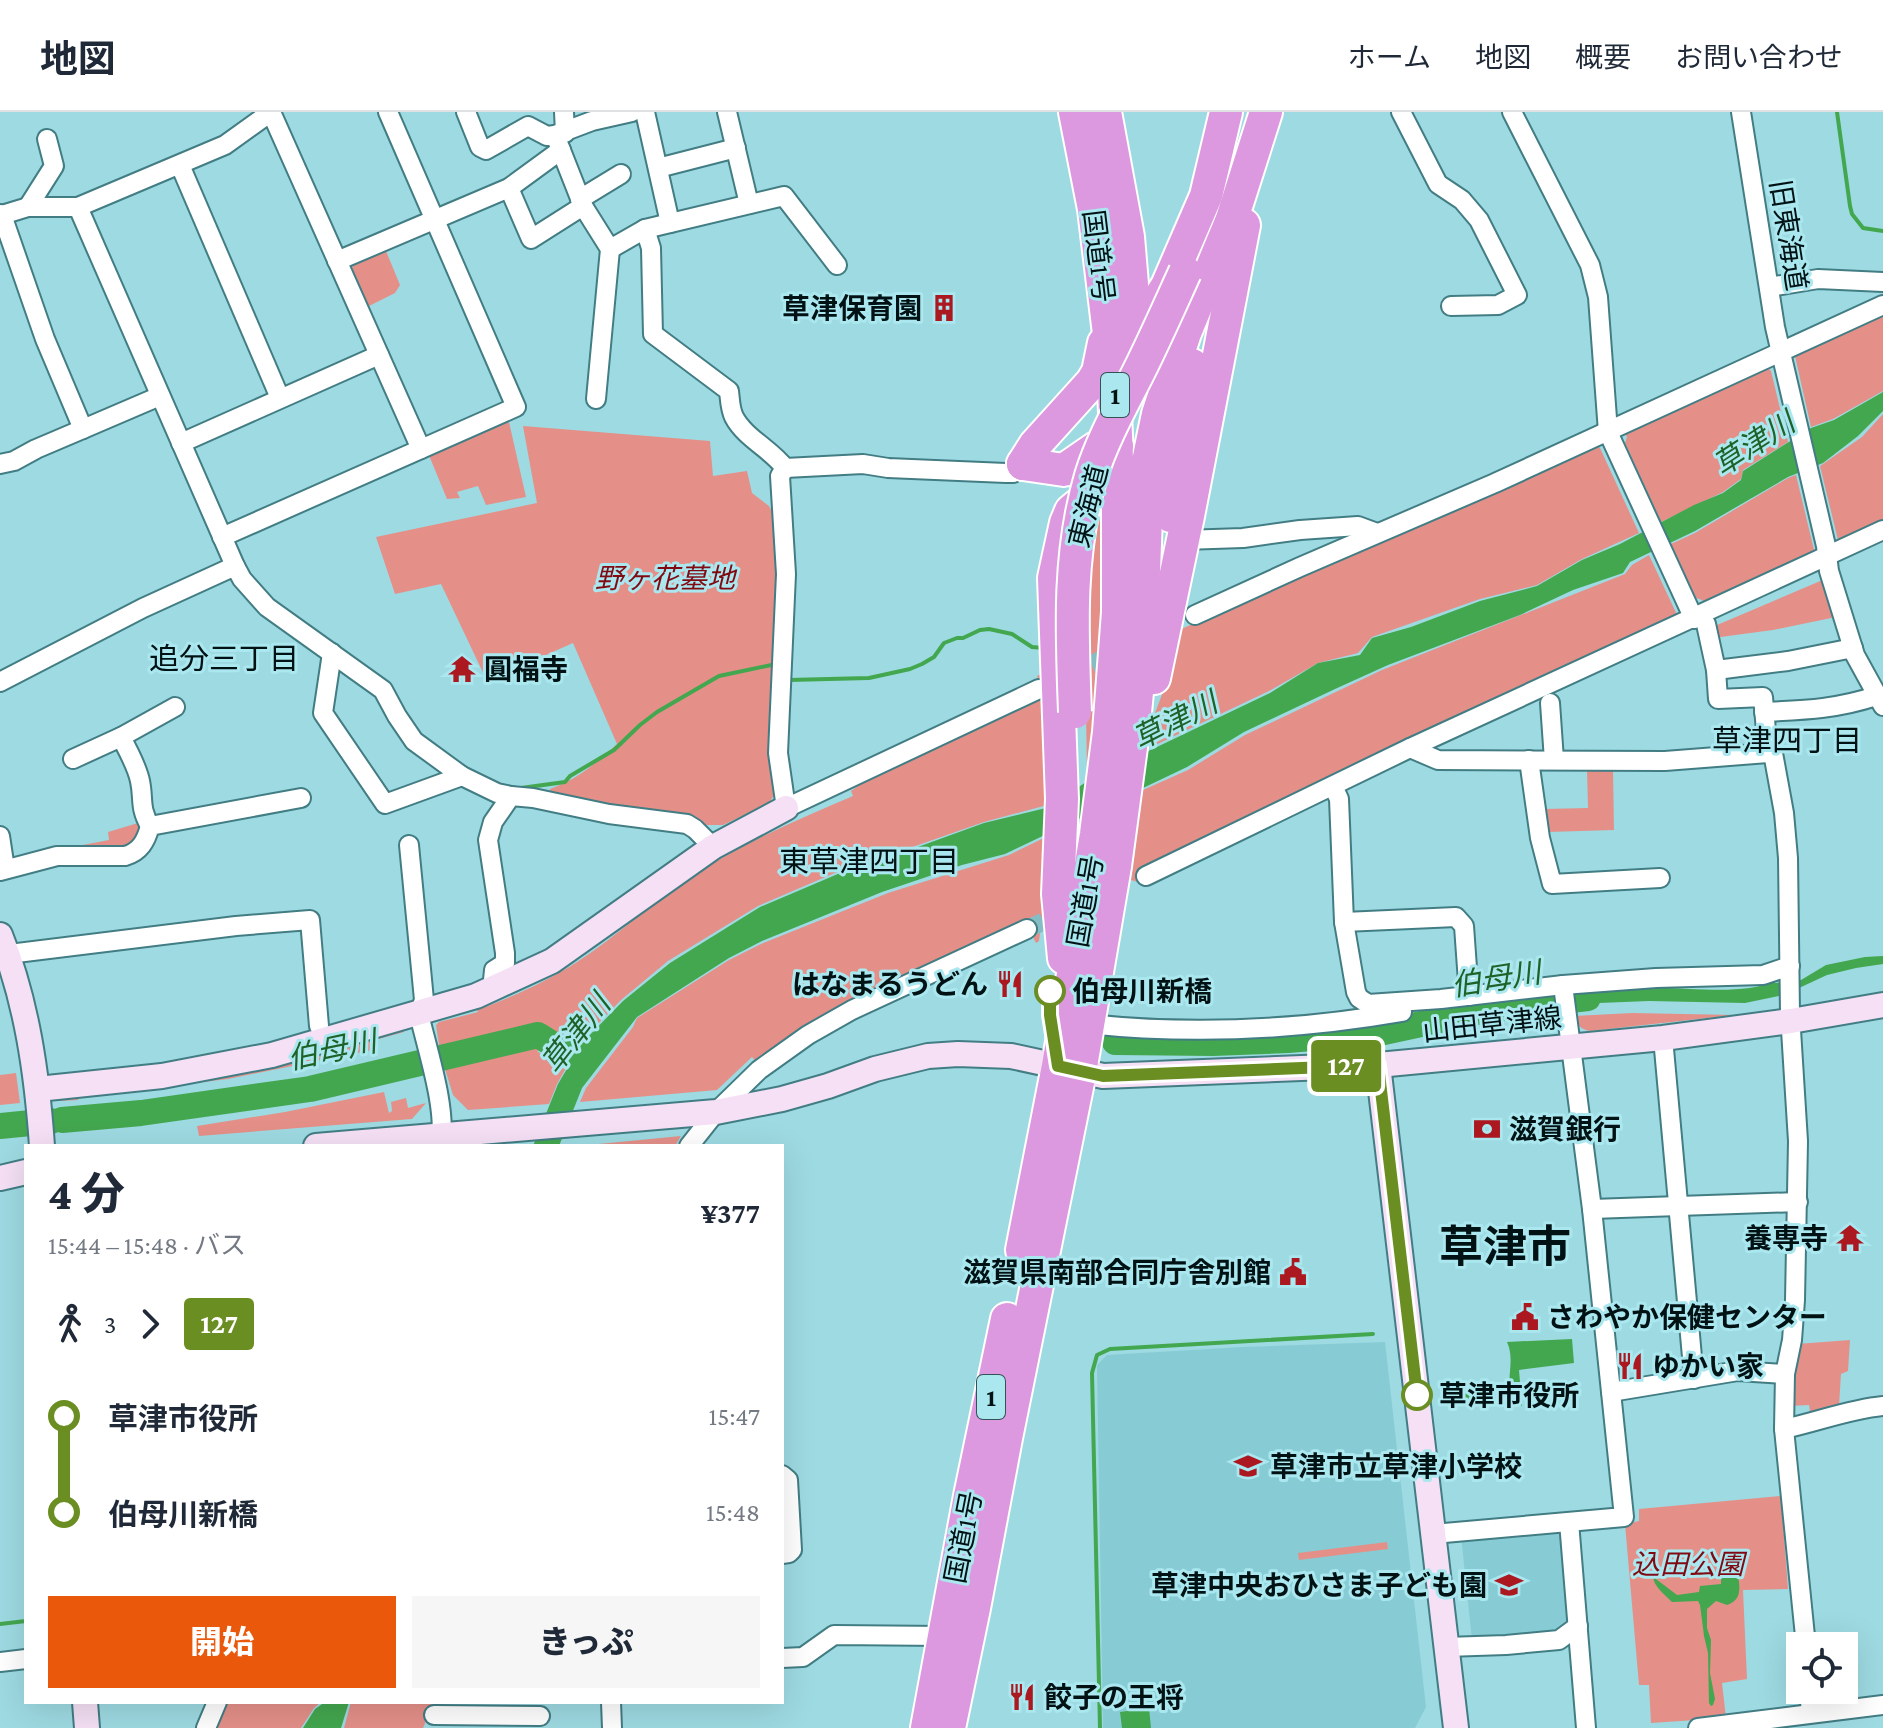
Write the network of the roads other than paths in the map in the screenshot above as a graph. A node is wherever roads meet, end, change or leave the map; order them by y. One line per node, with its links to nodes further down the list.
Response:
1 (388, 112): 28 (street)
2 (466, 112): 14 (street)
3 (564, 112): 17 (street)
4 (645, 112): 20 (street)
5 (727, 112): 18 (street)
6 (1075, 112): 40 (highway, 国道1号 / 1)
7 (1105, 112): 33 (highway, 国道1号 / 1)
8 (1226, 112): 33 (highway)
9 (1241, 112): 93 (highway, 東海道 / 1, bridge)
10 (1401, 112): 39 (street)
11 (1512, 112): 48 (street)
12 (1741, 112): 36 (street, 旧東海道)
13 (624, 113): 17 (street)
14 (525, 119): 17 (street)
15 (1262, 126): 37 (highway, 1); 52 (highway, 東海道 / 1)
16 (47, 139): 25 (street)
17 (560, 139): 22 (street); 23 (street)
18 (736, 148): 20 (street); 24 (street)
19 (180, 165): 26 (street); 32 (street); 44 (street)
20 (658, 168): 29 (street)
21 (621, 174): 23 (street)
22 (509, 188): 23 (street); 28 (street)
23 (582, 203): 31 (street)
24 (749, 204): 29 (street); 34 (street)
25 (28, 207): 26 (street); 27 (street)
26 (78, 207): 43 (street)
27 (1, 214): 47 (street)
28 (435, 220): 32 (street); 51 (street)
29 (670, 223): 30 (street)
30 (645, 229): 31 (street); 55 (street)
31 (610, 249): 45 (street)
32 (337, 261): 41 (street)
33 (1131, 263): 52 (highway, 国道1号 / 1)
34 (837, 265)
35 (1883, 282): 36 (street)
36 (1769, 287): 42 (street, 旧東海道)
37 (1230, 297): 60 (highway, 1); 60 (highway)
38 (1883, 305): 42 (street)
39 (1451, 306)
40 (1107, 316): 50 (highway, 国道1号 / 1); 54 (highway)
41 (379, 355): 44 (street); 51 (street)
42 (1782, 359): 48 (street); 61 (street, 旧東海道)
43 (160, 396): 47 (street); 49 (street)
44 (280, 398): 49 (street)
45 (596, 399)
46 (1102, 406): 54 (highway)
47 (83, 429): 53 (street)
48 (1609, 437): 58 (street); 64 (street)
49 (181, 443): 59 (street)
50 (1117, 446): 54 (highway); 56 (highway, 国道1号 / 1)
51 (421, 449): 59 (street)
52 (1148, 462): 67 (highway, 東海道 / 1)
53 (0, 464)
54 (1023, 464): 55 (street)
55 (785, 468): 85 (street)
56 (1118, 482): 67 (highway, 国道1号 / 1); 70 (highway)
57 (1883, 530): 61 (street)
58 (1377, 533): 60 (street); 63 (street)
59 (222, 537): 62 (street)
60 (1183, 540): 67 (highway, 1)
61 (1827, 551): 64 (street); 65 (street)
62 (235, 566): 66 (street); 69 (street)
63 (1195, 615)
64 (1696, 616): 68 (street); 76 (street)
65 (1853, 648): 68 (street); 71 (street)
66 (332, 653): 81 (street); 81 (street)
67 (1137, 669): 93 (highway, 国道1号 / 1); 93 (highway, 東海道 / 1)
68 (1716, 670): 74 (street)
69 (0, 682)
70 (1049, 696): 85 (street); 93 (highway)
71 (1880, 701): 74 (street)
72 (1550, 703): 80 (street)
73 (175, 707): 75 (street)
74 (1764, 712): 77 (street)
75 (121, 737): 78 (street); 86 (street)
76 (1410, 748): 79 (street); 82 (street)
77 (1768, 753): 80 (street); 98 (street)
78 (73, 759)
79 (1529, 760): 80 (street); 92 (street)
80 (1554, 760)
81 (462, 776): 83 (street)
82 (1333, 786): 91 (street); 94 (street)
83 (511, 796): 89 (street); 99 (street)
84 (301, 798): 86 (street)
85 (786, 808): 89 (street)
86 (150, 826): 90 (street)
87 (0, 836): 90 (street)
88 (409, 845): 105 (street)
89 (713, 847): 99 (street)
90 (2, 870)
91 (1146, 876)
92 (1660, 878)
93 (1085, 882): 96 (highway, 東海道 / 1); 106 (highway, 国道1号 / 1)
94 (1344, 922): 101 (street); 102 (street)
95 (1027, 929): 112 (street)
96 (1071, 940): 111 (highway, 国道1号 / 1); 111 (highway)
97 (3, 948): 107 (street); 113 (street)
98 (1790, 970): 100 (street); 104 (street)
99 (492, 990): 105 (street)
100 (1565, 995): 101 (street); 109 (street)
101 (1469, 996): 102 (street)
102 (1423, 1000): 106 (street)
103 (1883, 1005): 104 (street, 山田草津線)
104 (1790, 1010): 108 (street, 山田草津線); 122 (street)
105 (421, 1023): 113 (street); 116 (street)
106 (1088, 1024): 111 (highway, 国道1号 / 1)
107 (319, 1026)
108 (1663, 1038): 109 (street, 山田草津線); 123 (street)
109 (1571, 1047): 110 (street, 山田草津線); 124 (street)
110 (1378, 1065): 111 (street, 山田草津線); 132 (street)
111 (1069, 1069): 114 (street, 山田草津線); 136 (highway, 国道1号 / 1); 152 (highway, 国道1号 / 1)
112 (754, 1075): 114 (street); 115 (street)
113 (38, 1094): 117 (street)
114 (768, 1102): 115 (street, 山田草津線)
115 (704, 1114): 116 (street, 山田草津線); 119 (street)
116 (441, 1140): 118 (street, 山田草津線)
117 (42, 1142)
118 (358, 1144)
119 (690, 1144)
120 (24, 1172): 121 (street)
121 (0, 1178)
122 (1798, 1202): 123 (street); 125 (street)
123 (1678, 1206): 124 (street); 126 (street)
124 (1592, 1209): 127 (street)
125 (1785, 1374): 126 (street); 129 (street)
126 (1694, 1379): 127 (street)
127 (1611, 1392): 131 (street)
128 (1883, 1406): 129 (street)
129 (1784, 1429): 135 (street)
130 (784, 1477): 133 (street)
131 (1569, 1522): 132 (street); 134 (street)
132 (1433, 1534): 137 (street)
133 (784, 1554)
134 (1578, 1626): 137 (street); 154 (street)
135 (1805, 1632)
136 (944, 1636): 138 (street); 151 (highway, 国道1号 / 1)
137 (1446, 1647): 153 (street)
138 (784, 1658)
139 (24, 1659): 140 (street)
140 (0, 1662)
141 (85, 1704): 148 (street)
142 (216, 1704): 149 (street)
143 (611, 1704): 150 (street)
144 (1883, 1705): 147 (street)
145 (434, 1715): 146 (street)
146 (541, 1715)
147 (1802, 1718): 155 (street)
148 (87, 1728)
149 (206, 1728)
150 (612, 1728)
151 (927, 1728)
152 (949, 1728)
153 (1456, 1728)
154 (1586, 1728)
155 (1698, 1728)

